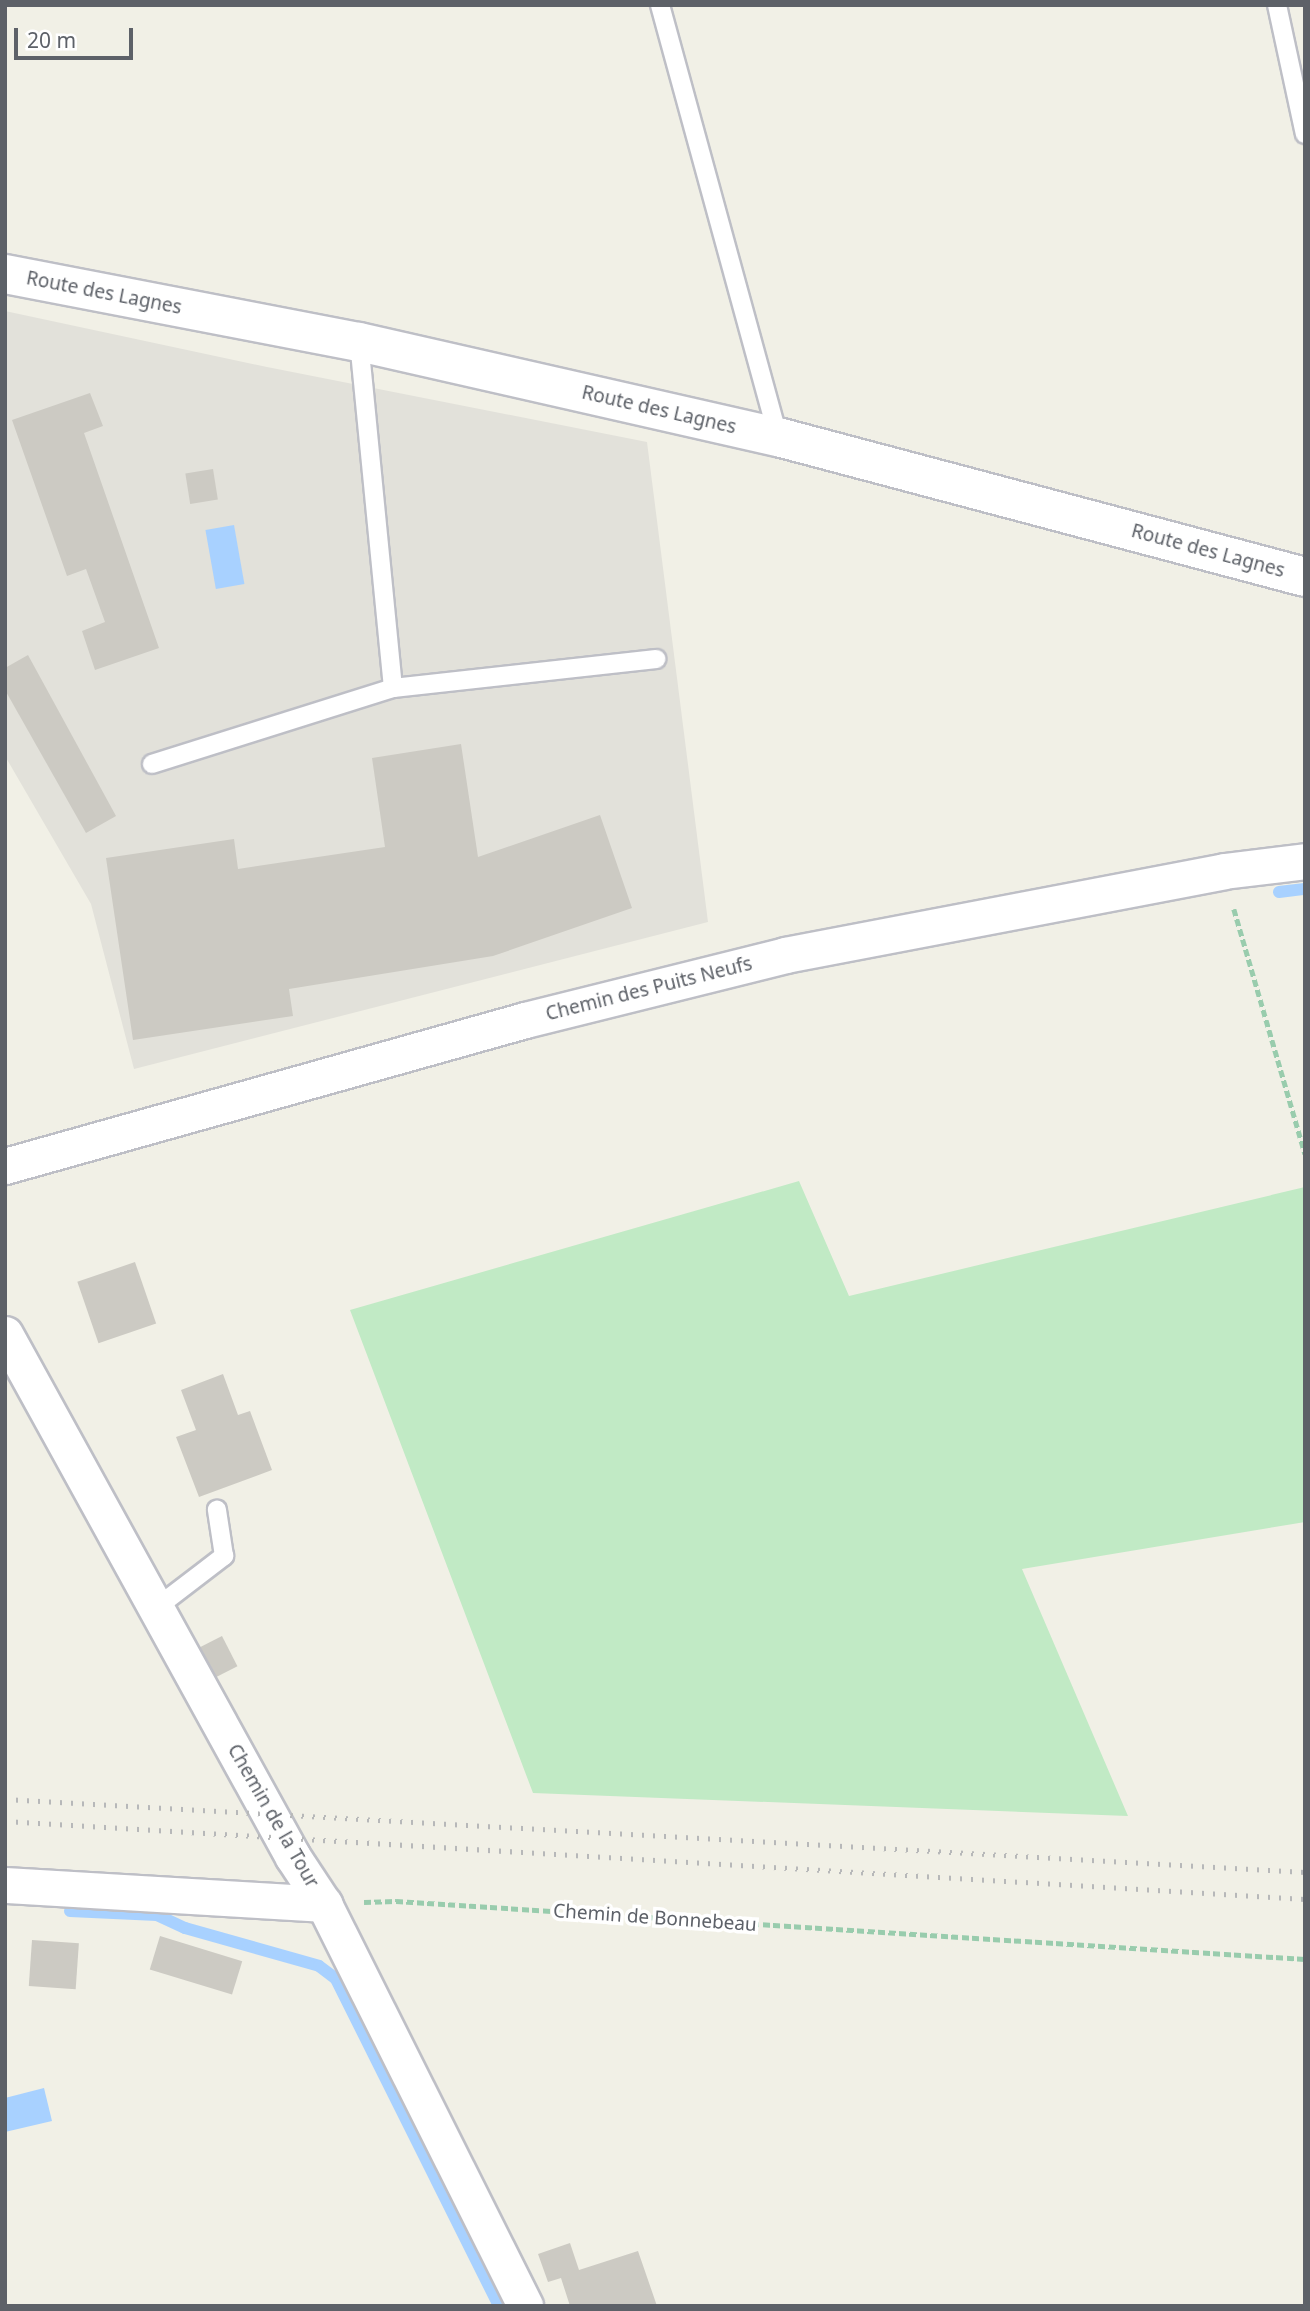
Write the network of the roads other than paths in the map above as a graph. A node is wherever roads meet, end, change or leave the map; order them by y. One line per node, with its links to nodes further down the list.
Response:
1 (660, 5): 6 (lane)
2 (1277, 5): 3 (lane)
3 (1305, 134)
4 (5, 274): 5 (street, Route des Lagnes)
5 (359, 342): 6 (street, Route des Lagnes); 9 (lane)
6 (778, 437): 7 (street, Route des Lagnes)
7 (1305, 578)
8 (656, 659): 9 (lane)
9 (393, 688): 10 (lane)
10 (152, 764)
11 (1305, 861): 12 (street, Chemin des Puits Neufs)
12 (5, 1166)
13 (5, 1335): 15 (street, Chemin de la Tour)
14 (218, 1510): 15 (lane)
15 (156, 1608): 17 (street, Chemin de la Tour)
16 (5, 1885): 17 (street)
17 (324, 1904): 18 (street, Chemin de la Tour)
18 (525, 2306)

